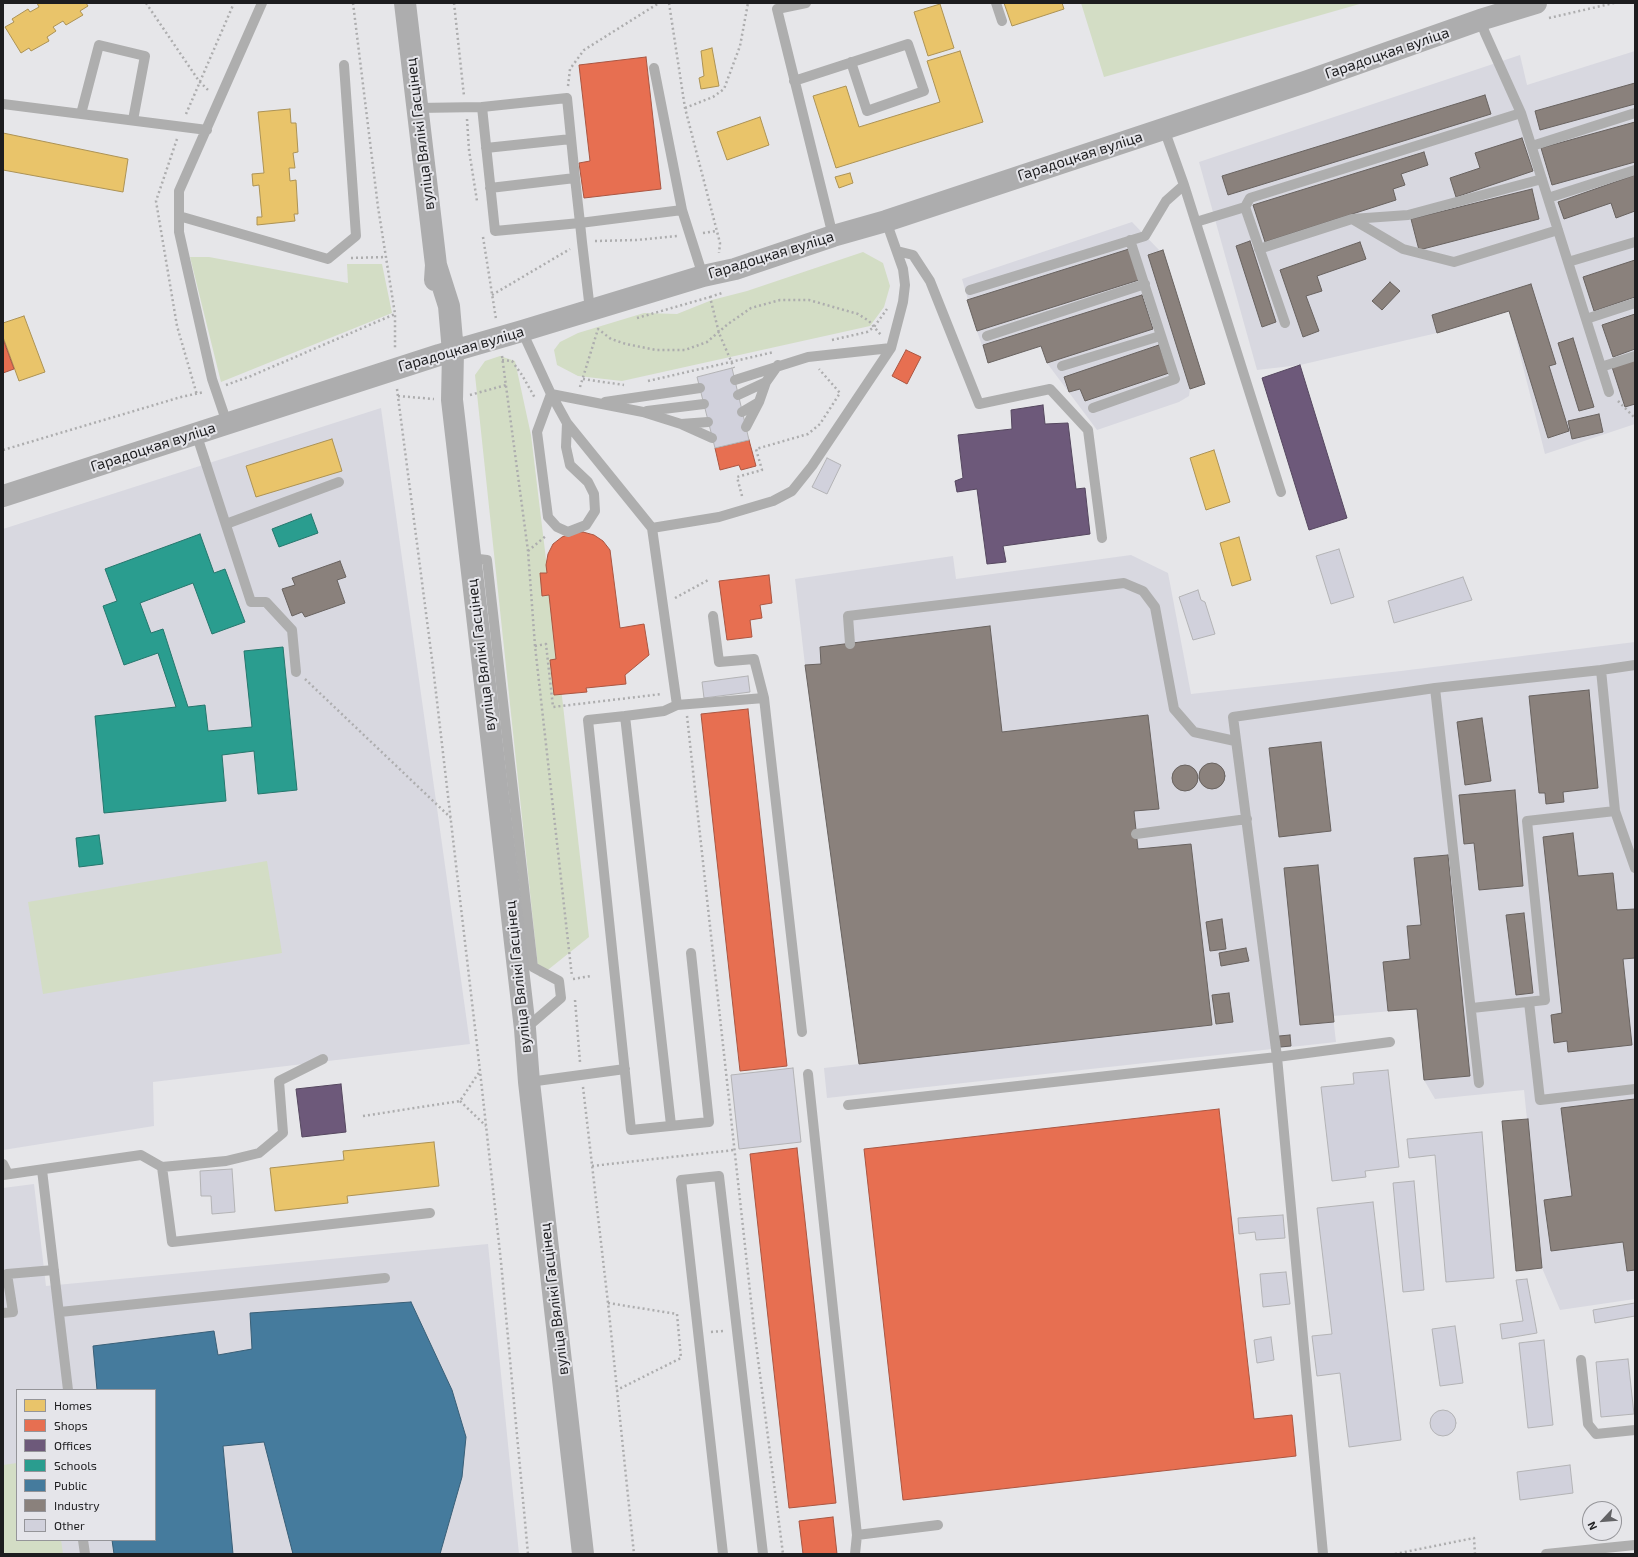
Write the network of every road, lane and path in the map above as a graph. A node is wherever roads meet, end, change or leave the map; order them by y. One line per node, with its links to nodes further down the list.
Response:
1 (146, 3): 19 (path)
2 (262, 3): 19 (lane)
3 (353, 3): 58 (path)
4 (405, 3): 23 (street, вуліца Вялікі Гасцінец)
5 (454, 3): 21 (path)
6 (659, 3): 18 (path)
7 (669, 3): 24 (path)
8 (748, 3): 24 (path)
9 (806, 3): 17 (lane)
10 (996, 3): 13 (lane)
11 (1536, 3): 12 (street, Гарадоцкая вуліца)
12 (1480, 20): 25 (lane); 29 (street, Гарадоцкая вуліца)
13 (1002, 21)
14 (851, 62): 14 (lane); 17 (lane)
15 (344, 64): 59 (lane)
16 (654, 68): 42 (lane)
17 (794, 81): 52 (lane)
18 (567, 98): 22 (lane); 31 (lane)
19 (218, 101): 30 (lane)
20 (3, 104): 27 (lane)
21 (466, 107): 22 (lane); 23 (lane); 40 (path)
22 (482, 107): 33 (lane)
23 (417, 108): 82 (street, вуліца Вялікі Гасцінец)
24 (685, 108): 49 (path)
25 (1521, 113): 32 (lane); 41 (lane)
26 (1635, 113): 32 (lane)
27 (81, 114): 28 (lane); 28 (lane)
28 (133, 120): 30 (lane)
29 (1164, 129): 37 (lane); 45 (street, Гарадоцкая вуліца)
30 (207, 130): 43 (lane)
31 (571, 139): 33 (lane); 35 (lane)
32 (1532, 146): 36 (lane)
33 (486, 148): 38 (lane)
34 (1635, 170): 39 (lane)
35 (575, 178): 38 (lane); 47 (lane)
36 (1542, 179): 39 (lane); 44 (lane)
37 (1184, 185): 46 (lane); 53 (lane)
38 (490, 188): 47 (lane)
39 (1548, 198): 48 (lane)
40 (477, 202)
41 (1245, 208): 46 (lane); 56 (lane)
42 (682, 210): 47 (lane); 51 (lane)
43 (179, 216): 59 (lane); 98 (lane)
44 (1352, 218): 48 (lane); 56 (lane)
45 (886, 221): 52 (street, Гарадоцкая вуліца); 57 (lane)
46 (1196, 222): 122 (lane)
47 (580, 223): 54 (lane)
48 (1558, 230): 60 (lane)
49 (716, 231): 51 (path); 61 (path)
50 (482, 232): 64 (path)
51 (690, 235): 54 (path); 61 (lane)
52 (833, 236): 61 (street, Гарадоцкая вуліца)
53 (1130, 240): 62 (lane); 63 (lane)
54 (582, 242): 64 (path); 69 (lane)
55 (1635, 242): 60 (lane)
56 (1259, 249): 71 (lane)
57 (897, 251): 80 (lane); 128 (lane)
58 (386, 257): 59 (path); 67 (path)
59 (328, 259)
60 (1568, 262): 70 (lane)
61 (709, 275): 69 (street, Гарадоцкая вуліца)
62 (1145, 284): 76 (lane); 77 (lane)
63 (970, 290)
64 (492, 295): 78 (path)
65 (1635, 303): 70 (lane)
66 (888, 307): 73 (path)
67 (395, 314): 90 (path); 98 (path)
68 (636, 318): 75 (path)
69 (594, 319): 72 (path); 74 (street, Гарадоцкая вуліца); 75 (path); 91 (path)
70 (1586, 319): 89 (lane)
71 (1285, 323)
72 (606, 327)
73 (874, 327): 75 (path); 79 (path); 80 (path)
74 (522, 332): 78 (street, Гарадоцкая вуліца); 100 (lane)
75 (719, 332): 86 (path)
76 (987, 336)
77 (1160, 336): 88 (lane); 108 (lane)
78 (499, 338): 82 (street, Гарадоцкая вуліца); 85 (path)
79 (828, 340)
80 (891, 348): 84 (lane); 124 (lane)
81 (777, 351): 86 (path)
82 (446, 353): 90 (street, Гарадоцкая вуліца); 103 (street, вуліца Вялікі Гасцінец)
83 (1635, 356): 89 (lane)
84 (808, 357): 87 (lane); 124 (path)
85 (502, 360): 95 (path); 111 (path)
86 (730, 361): 92 (path); 93 (path)
87 (778, 365): 92 (lane); 94 (lane)
88 (1062, 366)
89 (1601, 366): 99 (lane)
90 (395, 369): 102 (path); 114 (street, Гарадоцкая вуліца)
91 (583, 379): 96 (path); 104 (path)
92 (736, 380)
93 (642, 382)
94 (766, 382): 101 (lane); 105 (lane)
95 (506, 385): 103 (path); 129 (path)
96 (628, 386)
97 (700, 388): 106 (lane)
98 (215, 389): 114 (lane); 120 (path)
99 (1609, 392): 112 (path)
100 (551, 394): 104 (lane); 111 (lane); 115 (lane)
101 (738, 395)
102 (398, 396): 103 (path); 146 (path)
103 (451, 398): 130 (street, вуліца Вялікі Гасцінец)
104 (575, 399): 106 (lane)
105 (759, 402): 110 (lane); 117 (lane)
106 (595, 403): 109 (lane)
107 (704, 404): 109 (lane)
108 (1093, 408)
109 (643, 412): 116 (lane)
110 (742, 412)
111 (544, 413): 126 (lane)
112 (1635, 418)
113 (708, 422): 116 (lane)
114 (227, 423): 118 (street, Гарадоцкая вуліца)
115 (567, 423): 126 (lane); 127 (lane)
116 (681, 424): 119 (lane)
117 (746, 426)
118 (196, 433): 123 (street, Гарадоцкая вуліца); 125 (lane)
119 (712, 438)
120 (3, 450)
121 (339, 482): 125 (lane)
122 (1281, 492)
123 (3, 496)
124 (745, 510): 127 (lane)
125 (226, 524): 138 (lane)
126 (557, 527): 129 (path)
127 (652, 528): 142 (lane)
128 (1102, 538)
129 (528, 551): 135 (path)
130 (470, 558): 157 (street, вуліца Вялікі Гасцінец); 157 (lane)
131 (710, 578): 132 (path)
132 (672, 592)
133 (713, 616): 141 (lane)
134 (850, 644): 144 (lane)
135 (535, 646): 140 (path); 152 (path)
136 (1635, 665): 137 (lane)
137 (1601, 670): 139 (lane); 145 (lane)
138 (296, 672): 146 (path)
139 (1435, 688): 144 (lane); 156 (lane)
140 (664, 694)
141 (764, 698): 142 (lane); 158 (lane)
142 (682, 705): 143 (lane); 174 (path)
143 (625, 716): 162 (lane); 173 (lane)
144 (1235, 741): 147 (lane)
145 (1615, 812): 149 (lane); 155 (lane)
146 (451, 818): 163 (path)
147 (1247, 819): 148 (lane); 160 (lane)
148 (1136, 834)
149 (1635, 868)
150 (691, 953): 173 (lane)
151 (591, 976): 152 (path)
152 (573, 979): 153 (path)
153 (573, 986)
154 (574, 994): 164 (path)
155 (1529, 1002): 156 (lane); 168 (lane)
156 (1472, 1008): 167 (lane)
157 (525, 1029): 166 (street, вуліца Вялікі Гасцінец)
158 (802, 1032)
159 (1390, 1042): 160 (lane)
160 (1277, 1057): 170 (lane); 206 (lane)
161 (323, 1059): 177 (lane)
162 (625, 1069): 164 (lane); 173 (lane)
163 (480, 1070): 169 (path); 172 (path)
164 (582, 1074): 166 (lane); 176 (path)
165 (808, 1074): 195 (lane)
166 (529, 1082): 200 (street, вуліца Вялікі Гасцінец)
167 (1479, 1083)
168 (1635, 1089)
169 (460, 1101): 171 (path); 172 (path)
170 (848, 1105)
171 (363, 1116)
172 (486, 1126): 199 (path)
173 (671, 1126)
174 (734, 1150): 176 (path); 186 (path)
175 (3, 1164): 179 (lane)
176 (592, 1166): 183 (path)
177 (162, 1167): 178 (lane); 180 (lane)
178 (42, 1170): 179 (lane); 181 (lane)
179 (5, 1175)
180 (430, 1213)
181 (54, 1270): 184 (lane); 185 (lane)
182 (385, 1278): 184 (lane)
183 (608, 1303): 189 (path); 192 (path)
184 (60, 1312): 191 (lane)
185 (3, 1313)
186 (754, 1328): 187 (path); 204 (path)
187 (737, 1330): 188 (path); 188 (lane); 203 (lane)
188 (698, 1334): 189 (path); 202 (lane)
189 (678, 1336): 192 (path)
190 (1582, 1360): 193 (lane)
191 (68, 1389)
192 (617, 1390): 201 (path)
193 (1635, 1430)
194 (938, 1525): 195 (lane)
195 (857, 1535): 205 (lane)
196 (83, 1541): 198 (lane)
197 (1635, 1545): 209 (lane)
198 (85, 1554)
199 (528, 1554)
200 (583, 1554)
201 (634, 1554)
202 (723, 1554)
203 (763, 1554)
204 (783, 1554)
205 (856, 1554)
206 (1323, 1554)
207 (1396, 1554): 208 (path)
208 (1475, 1554)
209 (1546, 1554)

